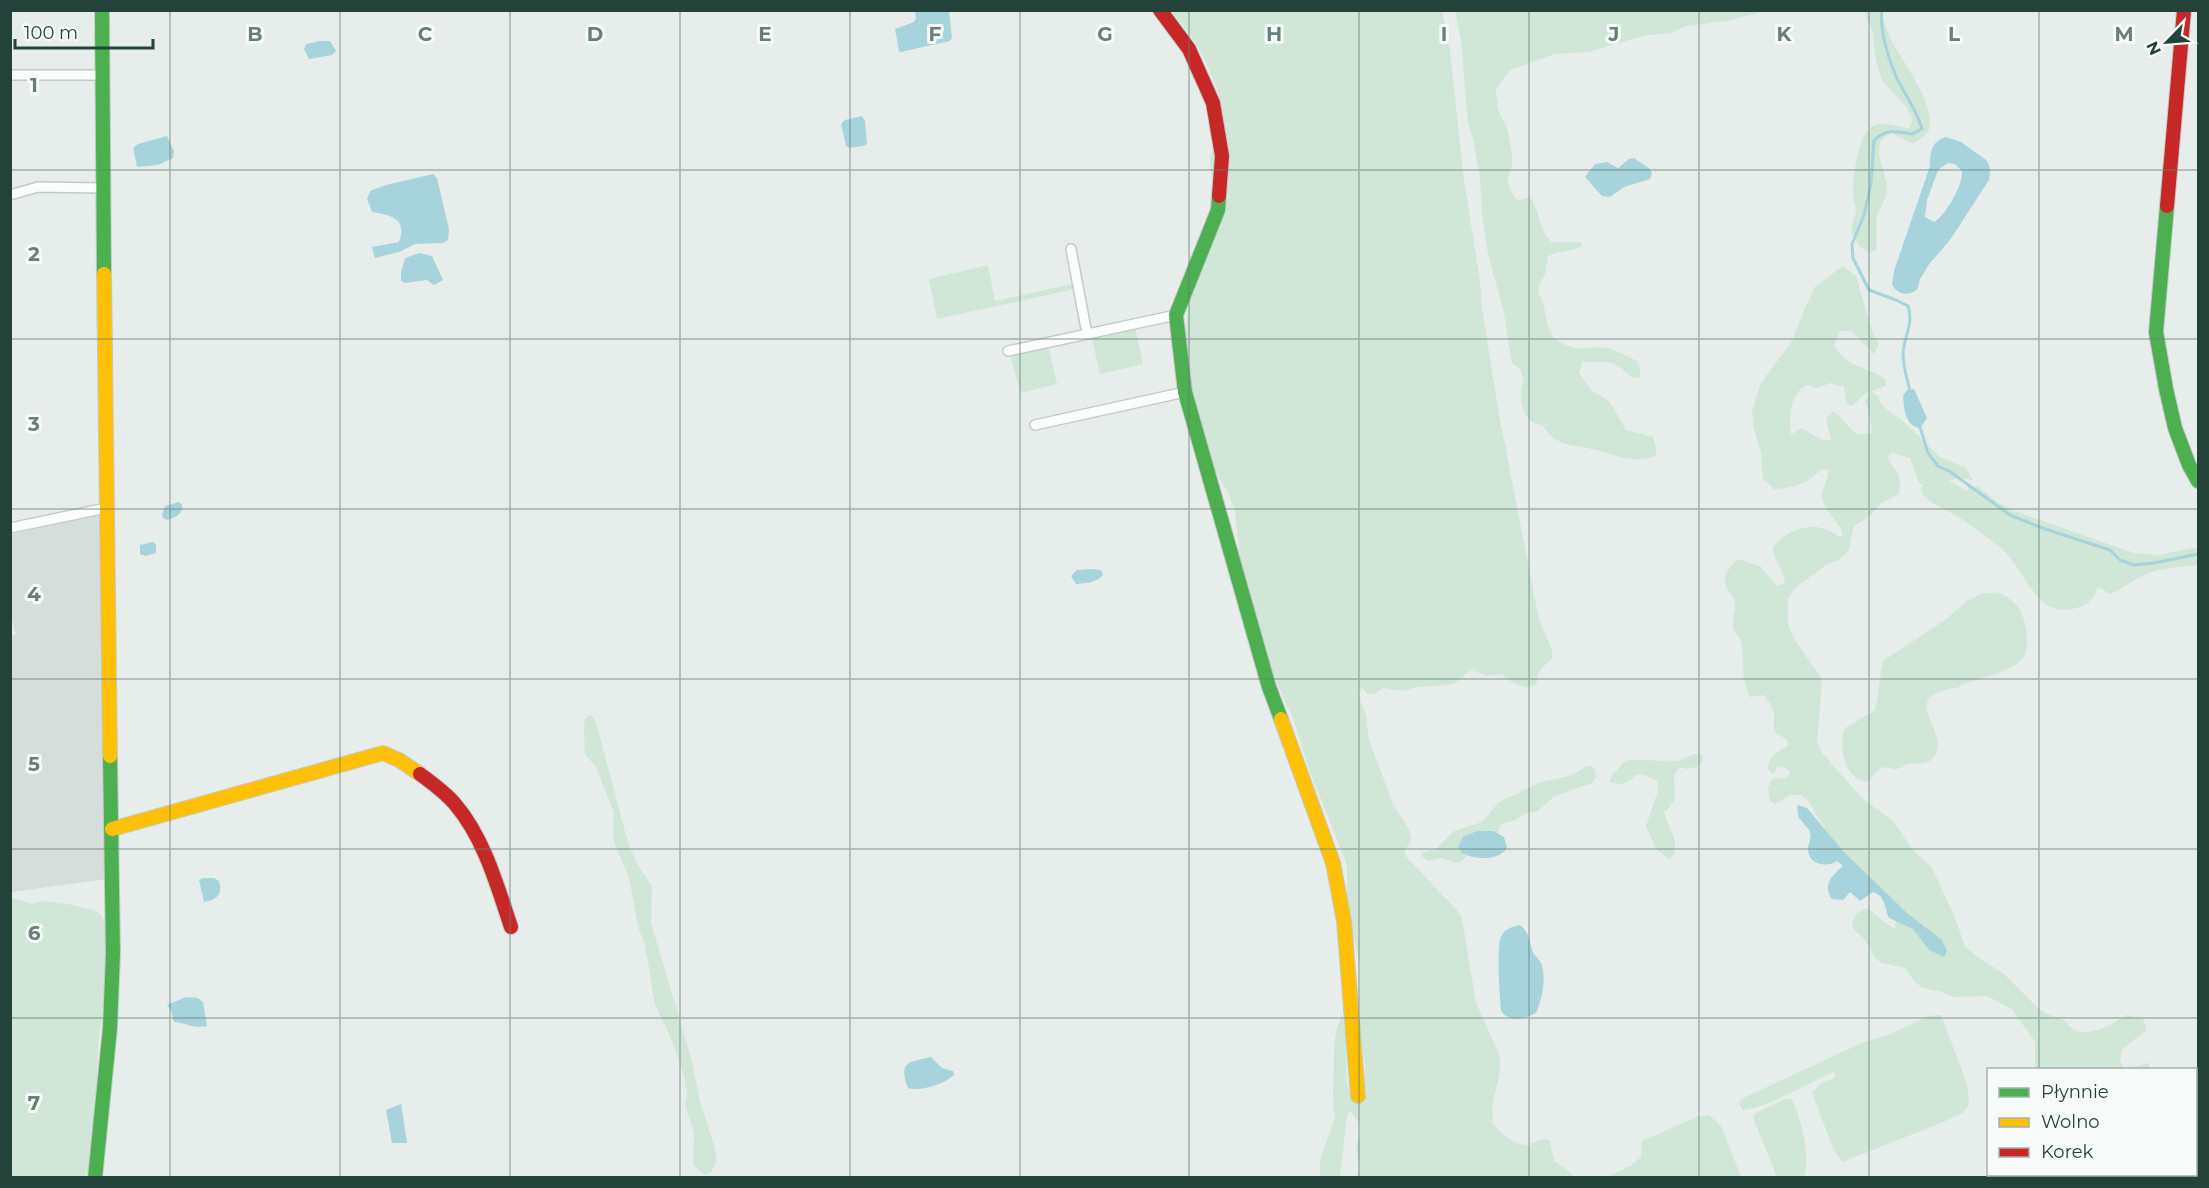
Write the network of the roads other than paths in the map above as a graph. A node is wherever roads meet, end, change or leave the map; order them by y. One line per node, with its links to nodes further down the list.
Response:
1 (102, 10): 5 (street)
2 (1160, 10): 9 (street)
3 (2184, 10): 14 (street)
4 (10, 75): 5 (street)
5 (101, 75): 6 (street)
6 (103, 188): 7 (street); 15 (street)
7 (10, 195)
8 (1071, 249): 10 (street)
9 (1176, 315): 10 (street); 12 (street)
10 (1087, 334): 11 (street)
11 (1008, 351)
12 (1185, 392): 13 (street); 19 (street)
13 (1035, 425)
14 (2199, 481)
15 (106, 508): 16 (street); 17 (street)
16 (10, 528)
17 (112, 829): 18 (street); 20 (street)
18 (511, 927)
19 (1358, 1096)
20 (95, 1178)

